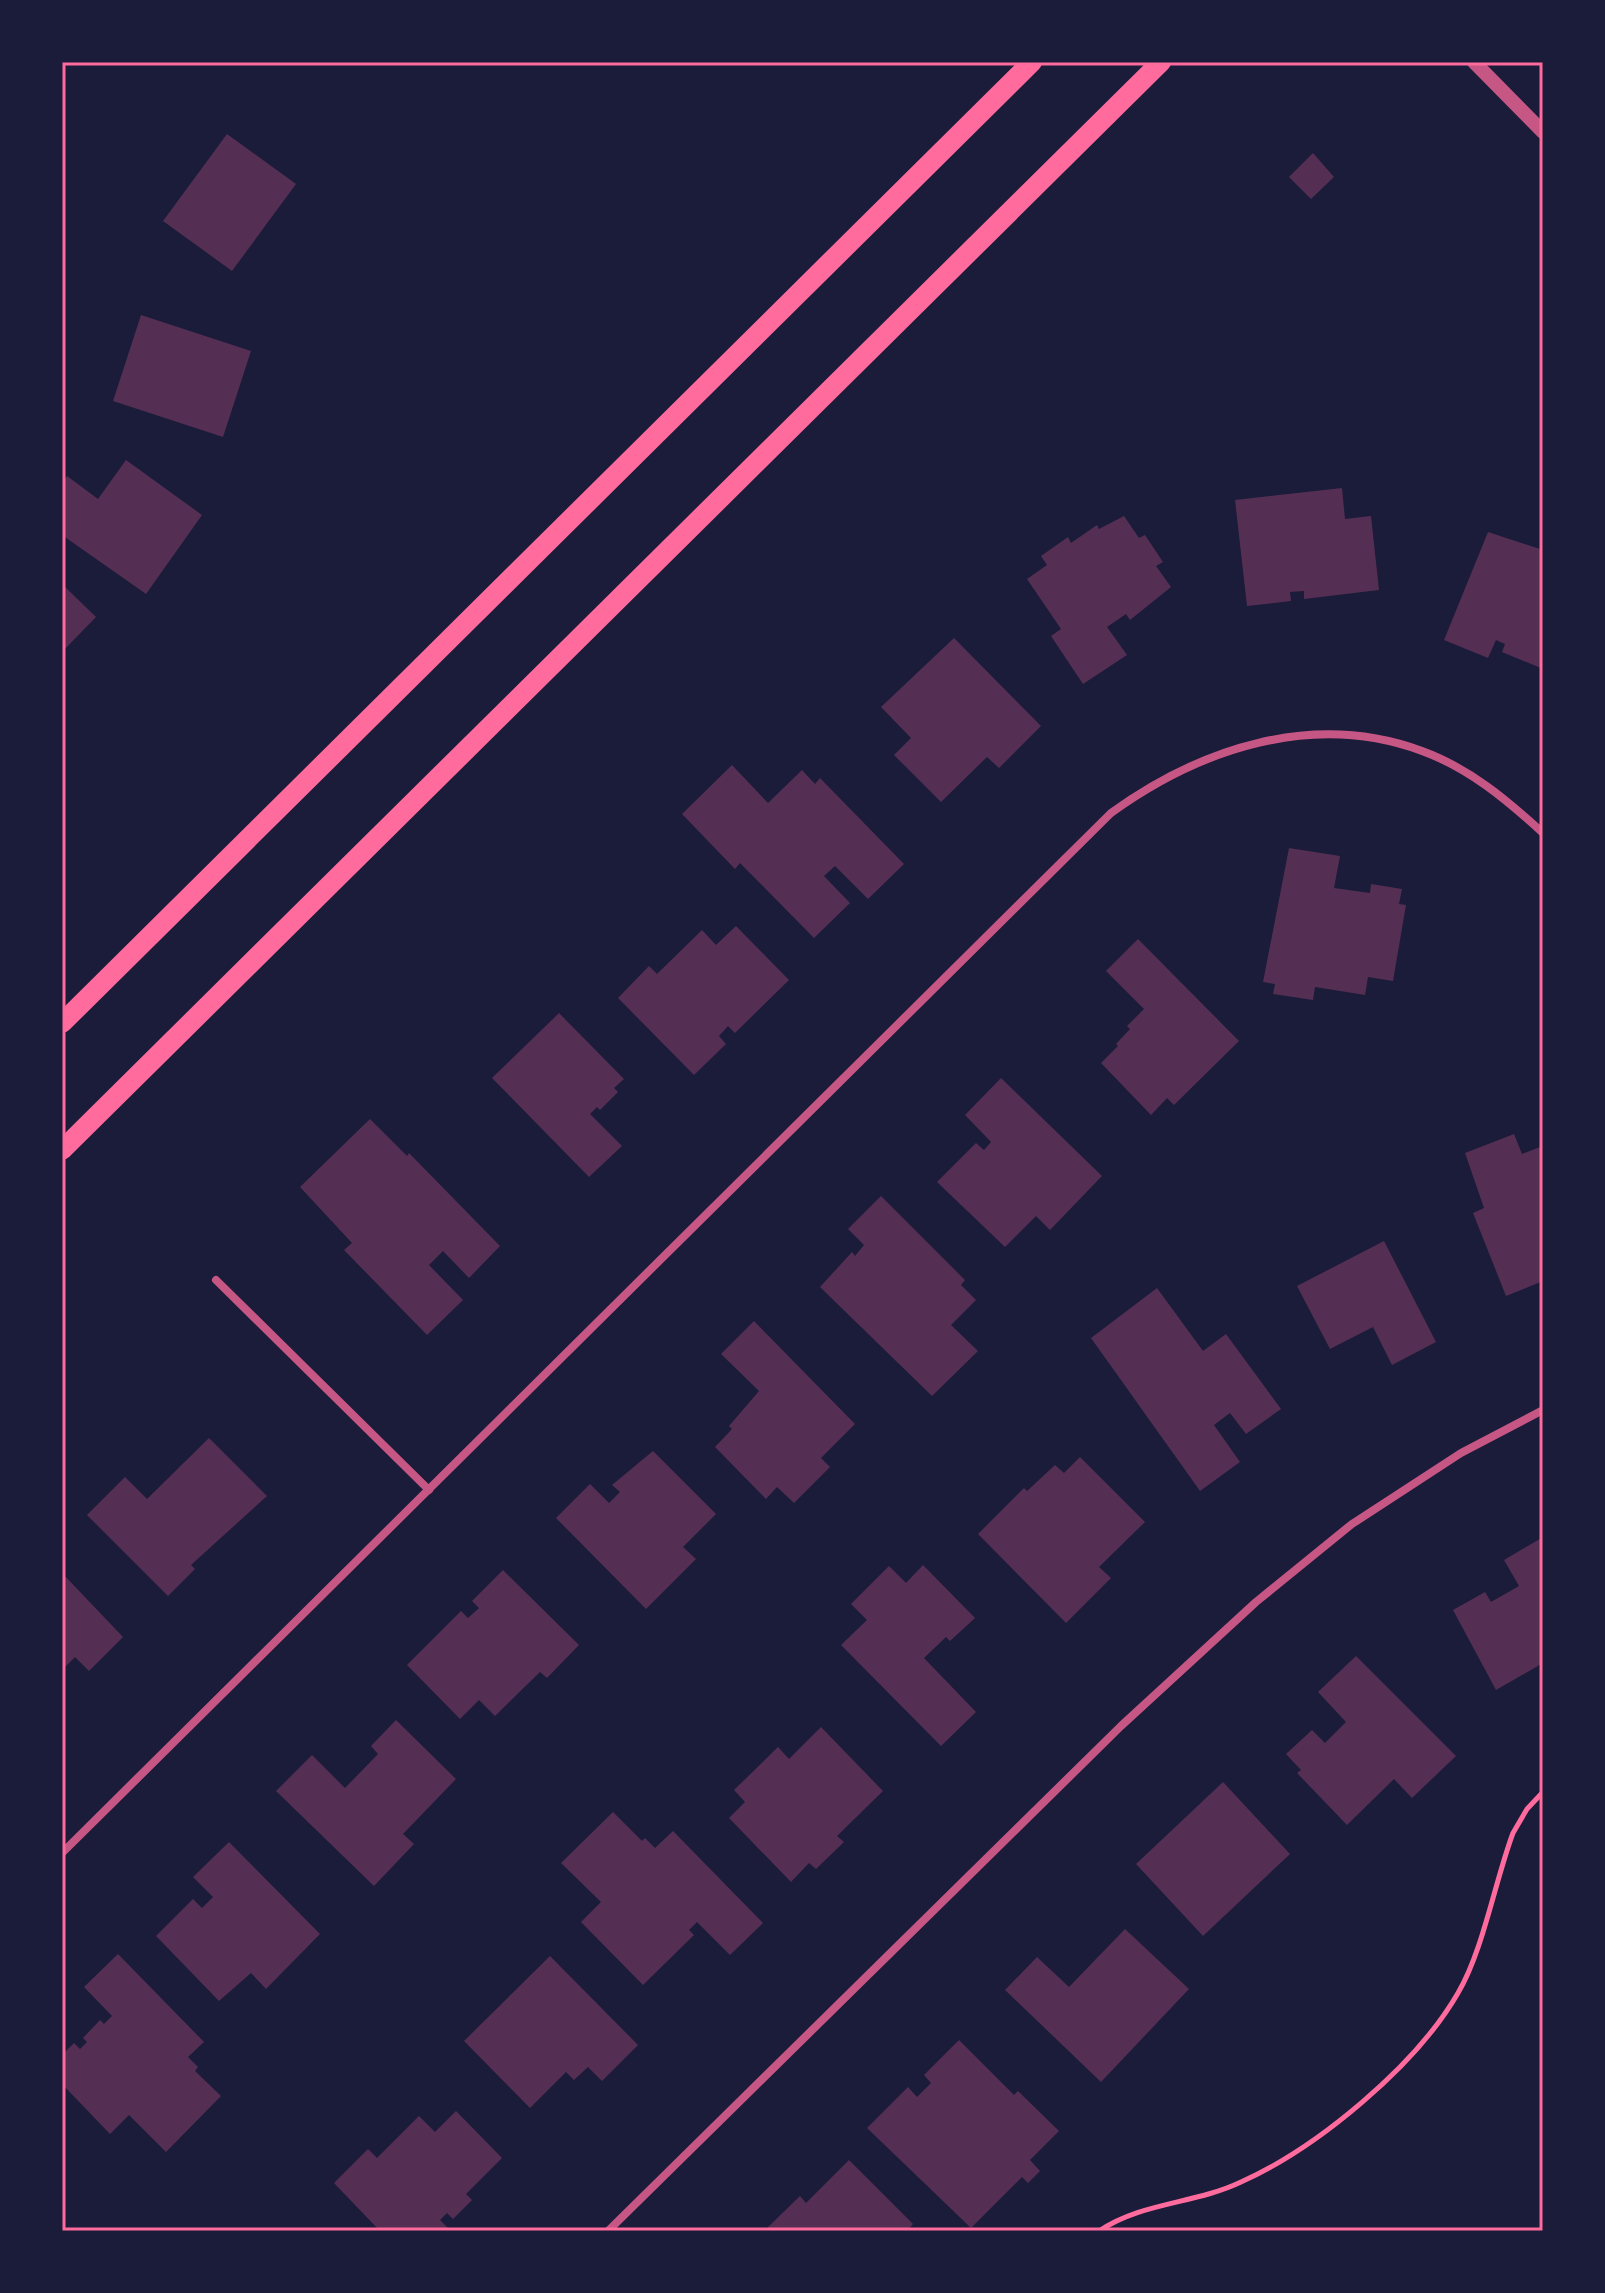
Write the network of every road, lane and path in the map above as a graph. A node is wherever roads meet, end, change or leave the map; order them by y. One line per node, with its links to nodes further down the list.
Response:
1 (1032, 62): 6 (main road)
2 (1161, 62): 7 (main road)
3 (1474, 62): 4 (street)
4 (1543, 132)
5 (1543, 833): 10 (street)
6 (62, 1023)
7 (62, 1150)
8 (216, 1280): 10 (street)
9 (1543, 1410): 13 (street)
10 (429, 1490): 12 (street)
11 (1543, 1792): 14 (path)
12 (62, 1853)
13 (608, 2231)
14 (1099, 2231)

